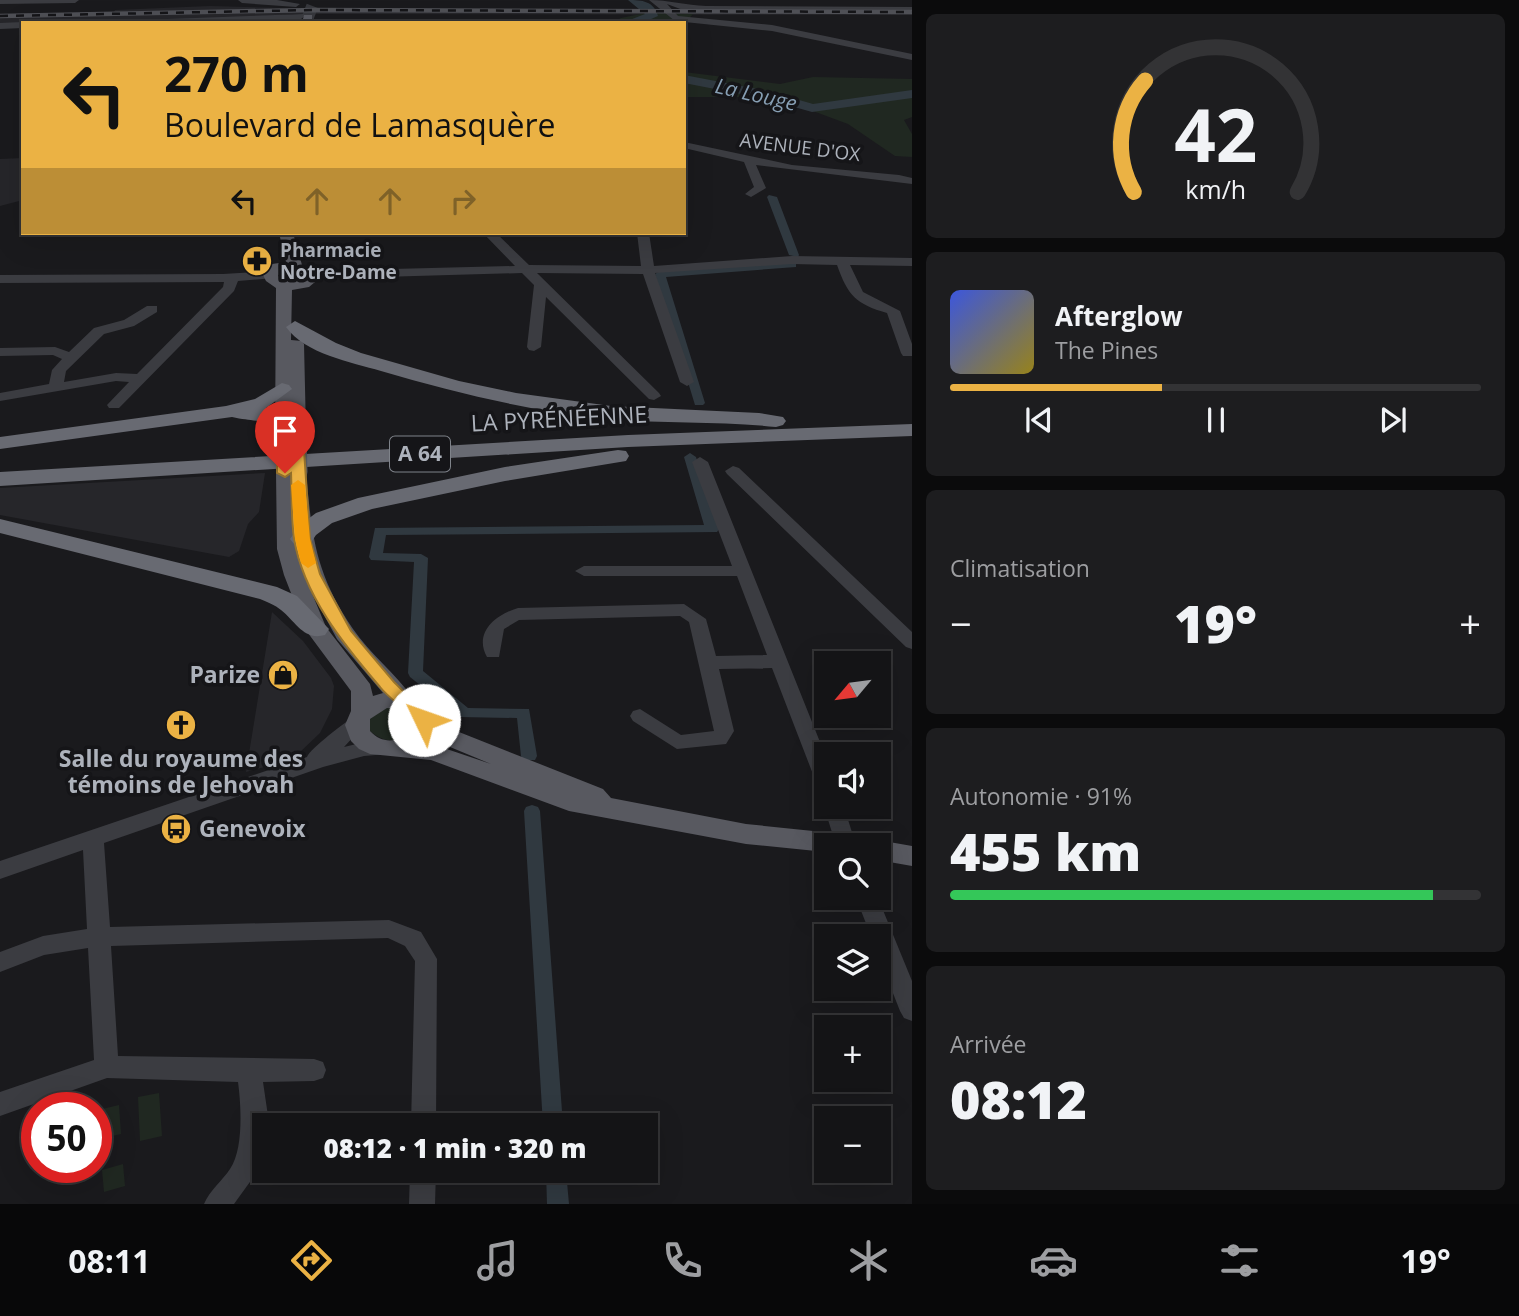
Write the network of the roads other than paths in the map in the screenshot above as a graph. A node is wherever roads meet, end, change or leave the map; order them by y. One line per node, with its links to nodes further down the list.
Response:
1 (75, 0): 6 (street)
2 (242, 0): 7 (street)
3 (653, 0): 14 (street)
4 (664, 0): 8 (street)
5 (744, 0): 8 (street)
6 (0, 1)
7 (303, 4)
8 (737, 9): 9 (street)
9 (912, 10)
10 (305, 18): 11 (street)
11 (206, 21)
12 (21, 25): 13 (street)
13 (0, 26)
14 (912, 57)
15 (686, 145): 16 (street, AVENUE D'OX)
16 (749, 161): 17 (street, AVENUE D'OX); 18 (street)
17 (912, 181)
18 (751, 194)
19 (285, 235): 28 (main road)
20 (286, 235): 25 (main road)
21 (491, 235): 26 (street)
22 (643, 235): 27 (street)
23 (842, 260): 24 (street); 27 (street); 37 (street)
24 (912, 262)
25 (295, 267): 28 (main road); 31 (main road)
26 (526, 269): 27 (street); 31 (street); 32 (street)
27 (648, 270): 40 (street)
28 (276, 276): 29 (street); 31 (main road); 42 (main road)
29 (232, 278): 30 (street); 39 (street)
30 (0, 279)
31 (306, 280): 34 (main road)
32 (541, 284): 35 (street); 43 (street)
33 (152, 309): 38 (street)
34 (295, 327): 48 (highway); 50 (main road)
35 (534, 347)
36 (0, 352): 38 (street)
37 (908, 353)
38 (71, 358): 41 (street)
39 (139, 379): 41 (street); 45 (street)
40 (687, 382)
41 (56, 388): 44 (street)
42 (282, 389): 46 (highway); 50 (main road)
43 (654, 396)
44 (0, 397)
45 (114, 405)
46 (226, 412): 50 (highway); 52 (highway)
47 (912, 417): 48 (highway, LA PYRÉNÉENNE / A 64)
48 (776, 421): 54 (highway, LA PYRÉNÉENNE / A 64)
49 (912, 430): 51 (highway, LA PYRÉNÉENNE / A 64)
50 (288, 431): 56 (main road)
51 (839, 431): 57 (highway, LA PYRÉNÉENNE / A 64); 59 (highway)
52 (0, 443)
53 (700, 462): 61 (street)
54 (0, 466)
55 (733, 471): 63 (street)
56 (291, 472): 59 (main road); 62 (main road)
57 (0, 479)
58 (0, 526): 62 (highway)
59 (302, 539): 67 (main road)
60 (584, 571): 61 (street)
61 (743, 571): 65 (street)
62 (316, 629): 69 (main road)
63 (912, 643)
64 (493, 653): 66 (street)
65 (779, 661): 66 (street); 72 (street)
66 (708, 663): 68 (street)
67 (403, 701): 69 (main road); 70 (main road)
68 (640, 716)
69 (359, 717): 71 (main road); 73 (street)
70 (424, 720): 71 (main road); 74 (main road)
71 (391, 748): 73 (street); 74 (main road)
72 (814, 751)
73 (288, 772): 75 (street)
74 (607, 807): 76 (main road)
75 (93, 838): 79 (street); 81 (street)
76 (814, 841)
77 (891, 852): 78 (main road)
78 (912, 856)
79 (0, 870)
80 (872, 910): 83 (street)
81 (99, 937): 82 (street); 84 (street); 88 (street)
82 (0, 962)
83 (912, 1011)
84 (107, 1067): 86 (street); 87 (street)
85 (314, 1070): 86 (street)
86 (249, 1071): 90 (street)
87 (0, 1104)
88 (424, 1113)
89 (423, 1183): 91 (street)
90 (217, 1204)
91 (422, 1204)

